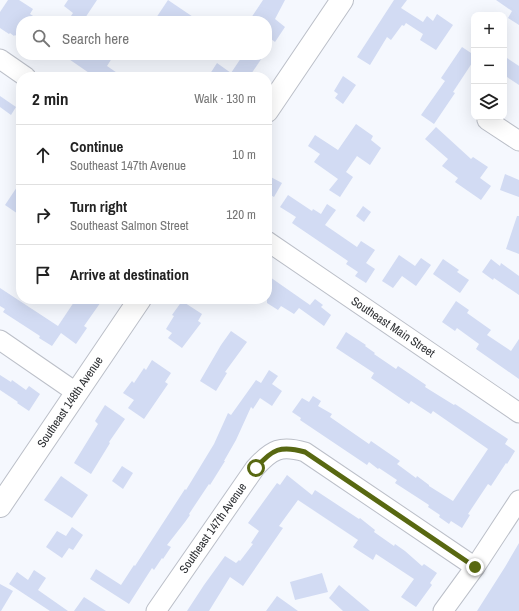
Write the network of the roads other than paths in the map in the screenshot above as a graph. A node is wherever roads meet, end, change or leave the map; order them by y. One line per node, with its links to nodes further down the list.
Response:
1 (342, 0): 4 (main road)
2 (0, 59): 3 (street)
3 (19, 72)
4 (272, 104)
5 (487, 120): 6 (street)
6 (519, 141)
7 (272, 244): 11 (street, Southeast Main Street)
8 (137, 304): 10 (main road, Southeast 148th Avenue)
9 (0, 340): 10 (street)
10 (77, 393): 13 (main road, Southeast 148th Avenue)
11 (519, 413)
12 (519, 500): 14 (street)
13 (0, 506)
14 (475, 567): 15 (street, Southeast 147th Avenue); 16 (street)
15 (156, 611)
16 (443, 611)

